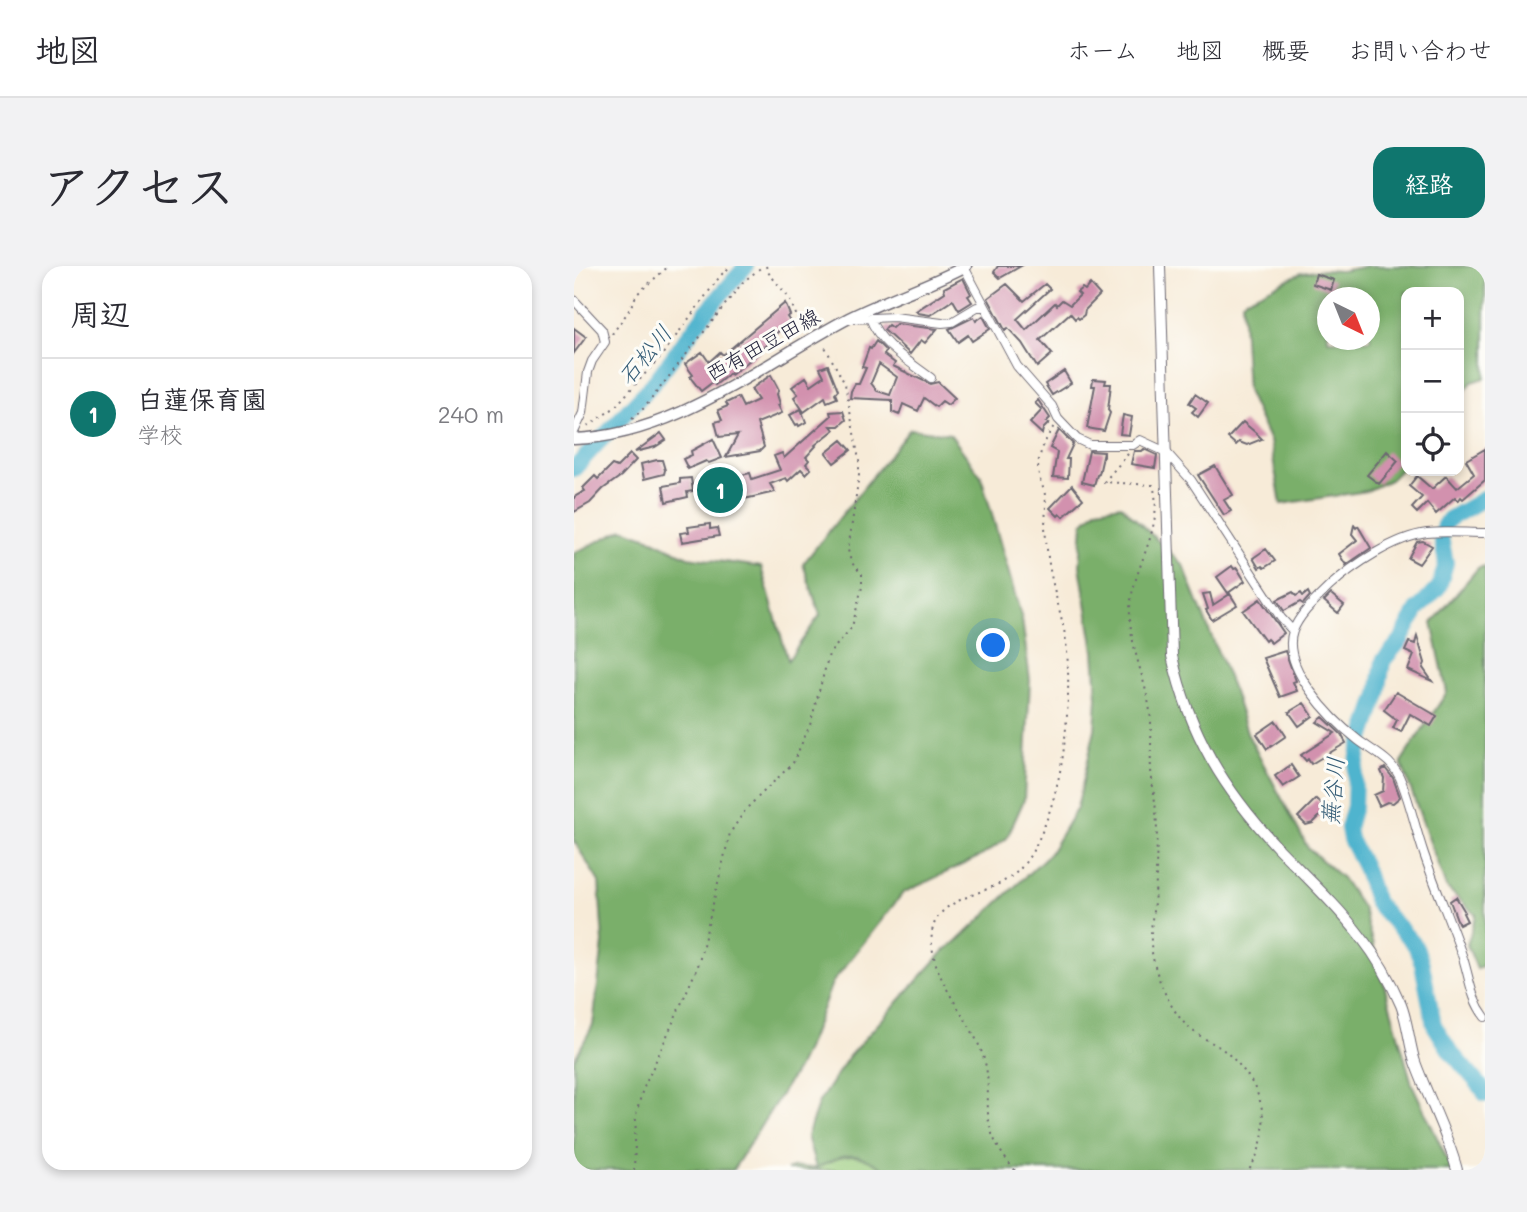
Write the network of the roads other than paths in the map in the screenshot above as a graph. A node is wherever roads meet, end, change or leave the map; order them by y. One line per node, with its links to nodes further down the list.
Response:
1 (1160, 266): 9 (street)
2 (965, 267): 4 (street); 6 (main road, 西有田豆田線)
3 (574, 300): 8 (street)
4 (983, 307): 5 (street); 9 (street)
5 (870, 318): 6 (street); 7 (street)
6 (846, 320): 8 (main road, 西有田豆田線)
7 (931, 378)
8 (577, 434)
9 (1166, 452): 11 (street); 13 (street)
10 (1485, 533): 11 (street)
11 (1293, 631): 12 (street)
12 (1485, 1017)
13 (1457, 1170)

